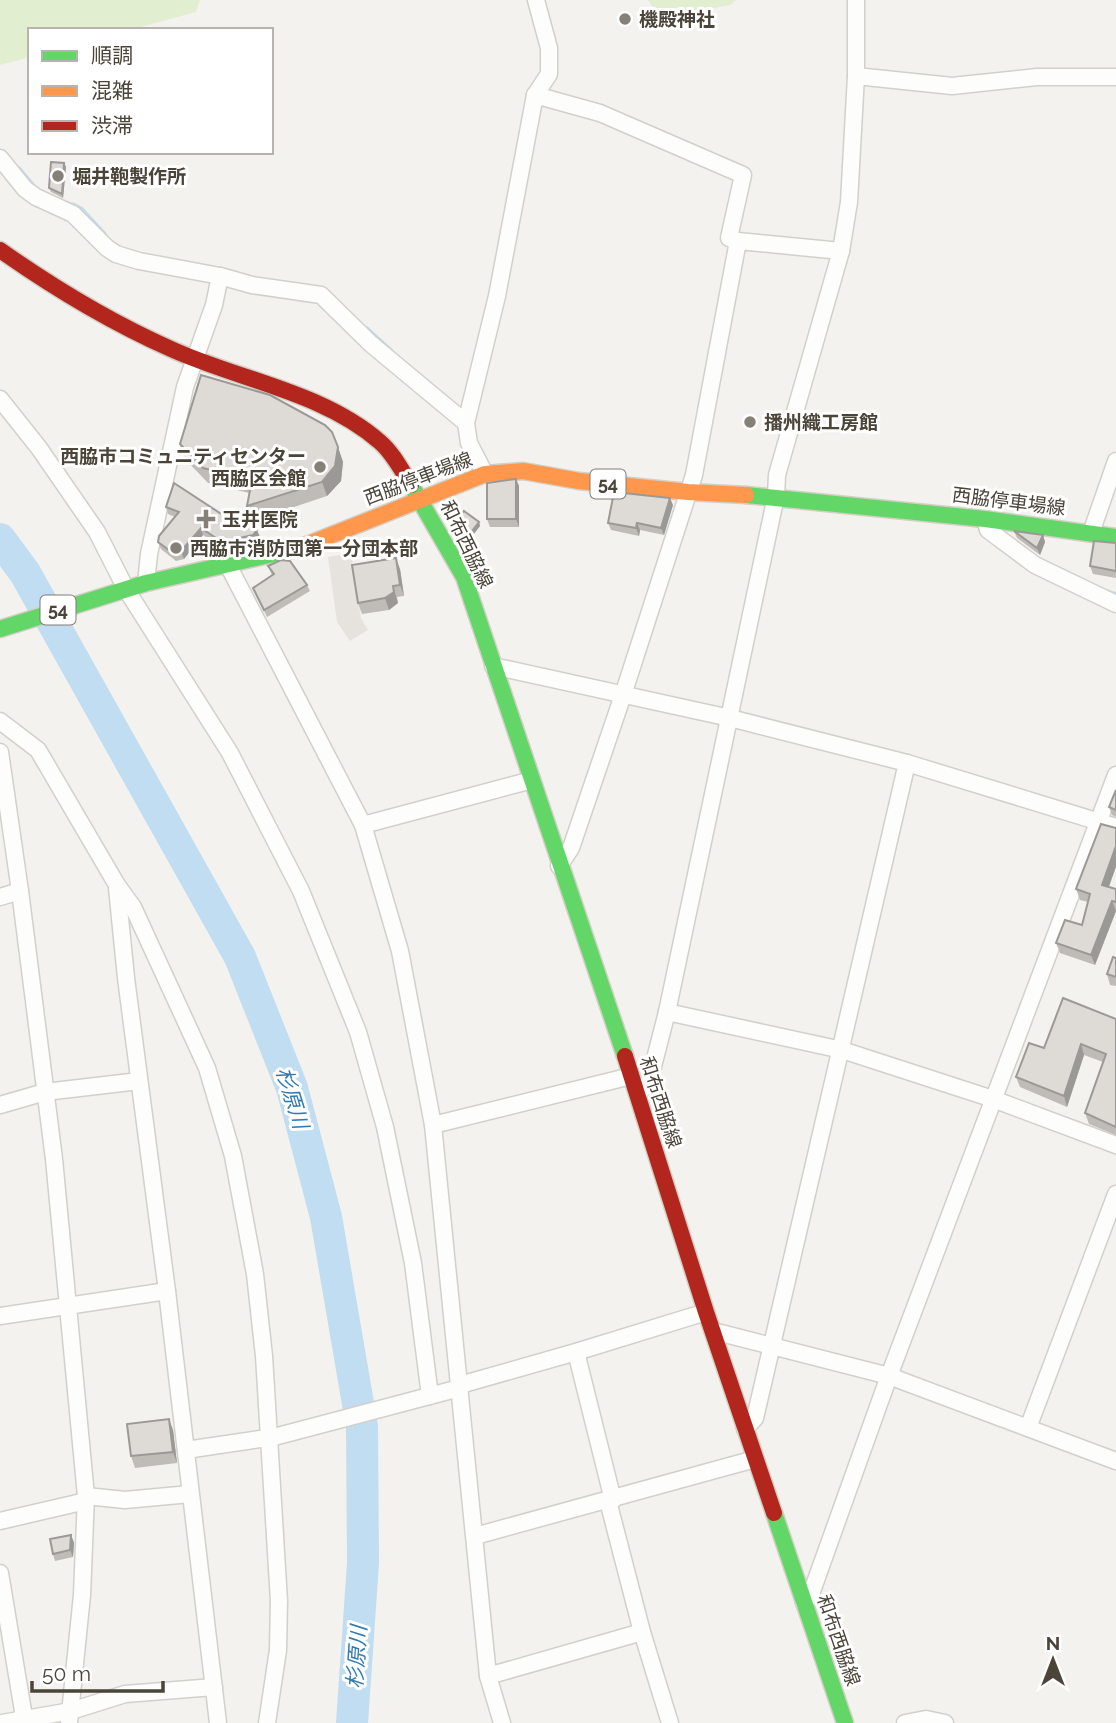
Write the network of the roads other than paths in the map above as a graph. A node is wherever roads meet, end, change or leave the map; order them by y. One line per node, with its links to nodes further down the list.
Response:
1 (536, 0): 5 (street)
2 (856, 0): 3 (street)
3 (856, 76): 4 (street); 9 (street)
4 (1116, 77)
5 (536, 95): 7 (street); 13 (street)
6 (0, 158): 10 (street)
7 (738, 241): 9 (street); 16 (street)
8 (0, 250): 11 (main road, 和布西脇線)
9 (841, 251): 17 (street)
10 (220, 276): 11 (street); 13 (street)
11 (195, 360): 18 (main road, 和布西脇線); 23 (street)
12 (0, 399): 24 (street)
13 (466, 423): 15 (street)
14 (1116, 461): 20 (street)
15 (485, 474): 16 (main road, 西脇停車場線 / 54); 18 (main road, 西脇停車場線 / 54)
16 (688, 492): 17 (main road, 西脇停車場線 / 54); 28 (street)
17 (776, 496): 19 (main road, 西脇停車場線 / 54); 29 (street)
18 (422, 499): 22 (main road, 西脇停車場線 / 54); 27 (main road, 和布西脇線)
19 (985, 519): 20 (main road, 西脇停車場線 / 54); 25 (street)
20 (1091, 533): 21 (main road, 西脇停車場線 / 54)
21 (1116, 537)
22 (228, 565): 23 (main road, 西脇停車場線 / 54); 36 (street)
23 (146, 583): 24 (main road, 西脇停車場線 / 54)
24 (121, 590): 26 (main road, 西脇停車場線 / 54); 62 (street)
25 (1116, 604)
26 (0, 629)
27 (493, 666): 28 (street); 34 (main road, 和布西脇線)
28 (623, 695): 29 (street); 38 (street)
29 (730, 718): 32 (street); 42 (street)
30 (0, 721): 39 (street)
31 (0, 752): 40 (street)
32 (907, 763): 35 (street); 43 (street)
33 (1116, 775): 35 (street)
34 (532, 780): 36 (street); 38 (main road, 和布西脇線)
35 (1098, 822): 37 (street); 48 (street)
36 (363, 825): 50 (street)
37 (1116, 827)
38 (559, 866): 44 (main road, 和布西脇線)
39 (117, 885): 45 (street); 65 (street)
40 (20, 891): 41 (street); 46 (street)
41 (0, 897)
42 (667, 1012): 43 (street); 47 (street)
43 (842, 1050): 48 (street); 58 (street)
44 (631, 1076): 47 (main road, 和布西脇線); 50 (street)
45 (139, 1081): 46 (street); 53 (street)
46 (46, 1092): 49 (street); 54 (street)
47 (638, 1094): 55 (main road, 和布西脇線)
48 (993, 1099): 51 (street); 60 (street)
49 (0, 1105)
50 (433, 1125): 61 (street)
51 (1116, 1145)
52 (1116, 1194): 63 (street)
53 (167, 1291): 54 (street); 66 (street)
54 (68, 1305): 56 (street); 70 (street)
55 (706, 1312): 57 (main road, 和布西脇線); 59 (street)
56 (0, 1317)
57 (713, 1331): 58 (street); 64 (main road, 和布西脇線)
58 (772, 1346): 60 (street); 64 (street)
59 (576, 1352): 61 (street); 71 (street)
60 (889, 1376): 63 (street); 75 (street)
61 (459, 1386): 62 (street); 73 (street)
62 (427, 1397): 65 (street)
63 (1028, 1428): 68 (street)
64 (745, 1429): 67 (main road, 和布西脇線)
65 (271, 1437): 66 (street); 83 (street)
66 (186, 1450): 69 (street)
67 (755, 1460): 71 (street); 75 (main road, 和布西脇線)
68 (1116, 1461)
69 (190, 1494): 70 (street); 78 (street)
70 (86, 1498): 72 (street); 79 (street)
71 (610, 1500): 73 (street); 76 (street)
72 (0, 1521)
73 (475, 1536): 77 (street)
74 (0, 1573): 80 (street)
75 (804, 1603): 86 (main road, 和布西脇線)
76 (642, 1632): 77 (street); 85 (street)
77 (488, 1676): 84 (street)
78 (214, 1687): 79 (street); 82 (street)
79 (70, 1717): 80 (street)
80 (25, 1721): 81 (street)
81 (2, 1723)
82 (218, 1723)
83 (267, 1723)
84 (502, 1723)
85 (670, 1723)
86 (845, 1723)
87 (905, 1723): 88 (street)
88 (945, 1723)

